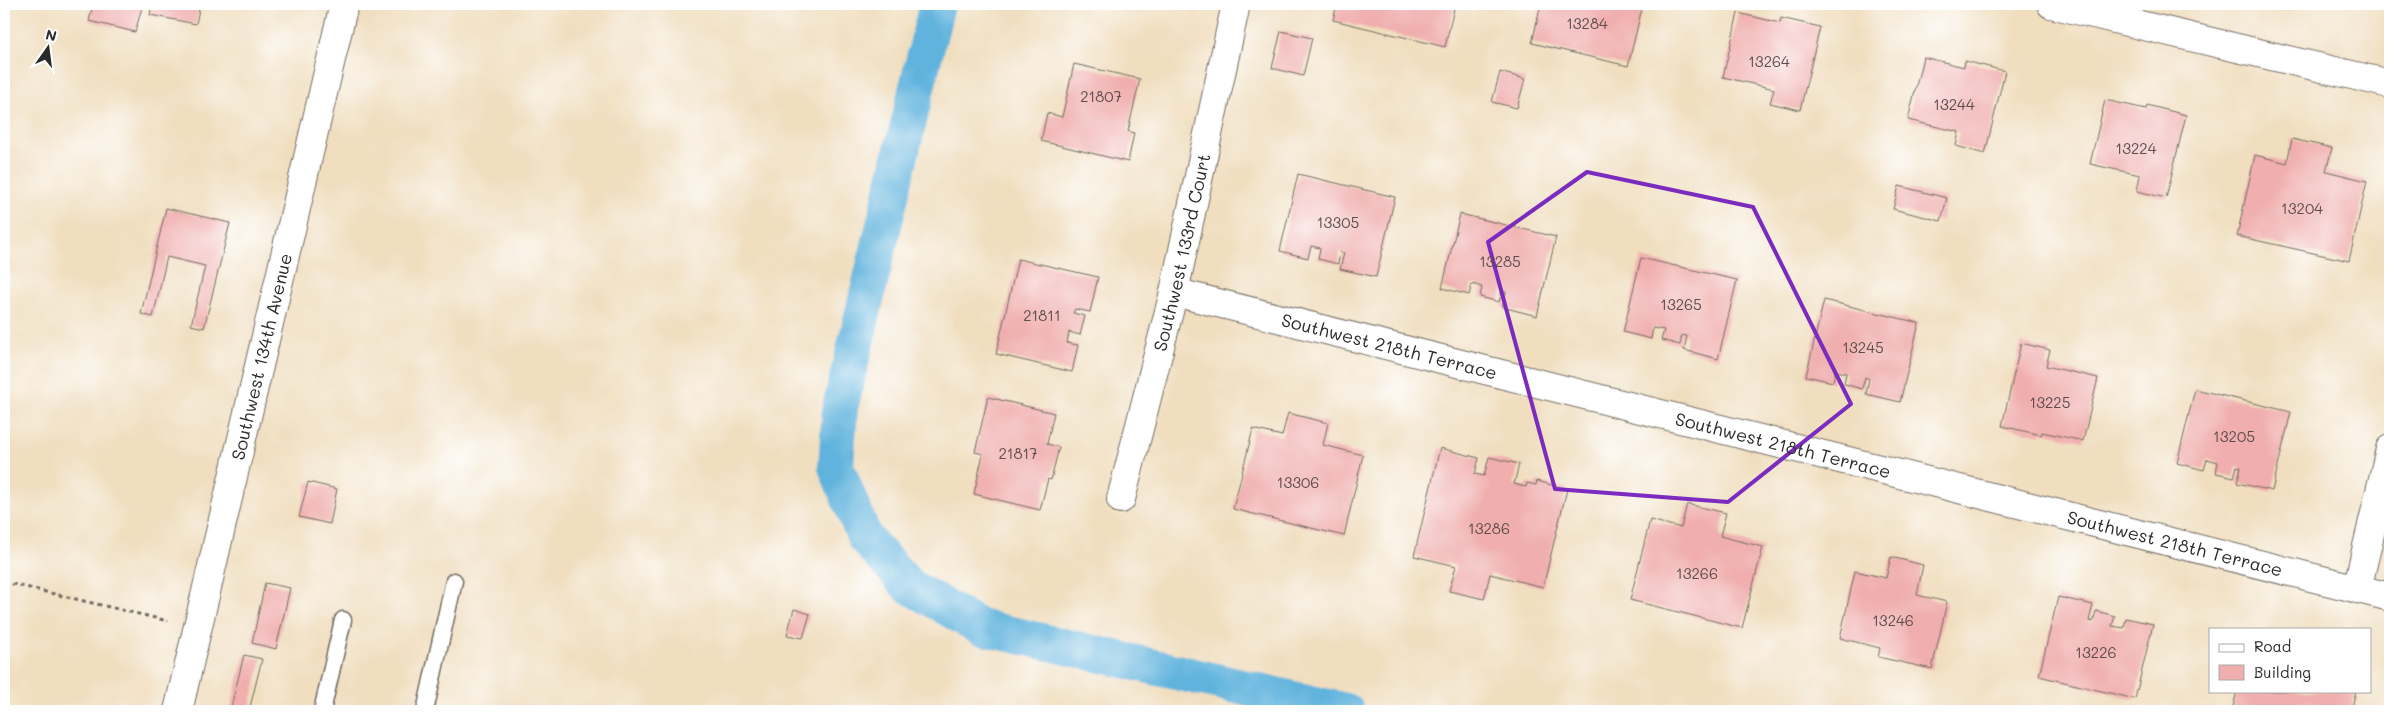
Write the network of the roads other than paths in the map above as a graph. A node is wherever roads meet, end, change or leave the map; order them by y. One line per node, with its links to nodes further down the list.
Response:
1 (344, 4): 12 (street, Southwest 134th Avenue)
2 (1236, 4): 5 (street, Southwest 133rd Court)
3 (2051, 4): 4 (street)
4 (2390, 84)
5 (1174, 292): 7 (street, Southwest 133rd Court); 9 (street, Southwest 218th Terrace)
6 (2390, 449): 9 (street)
7 (1121, 499)
8 (454, 581): 14 (lane)
9 (2357, 589): 10 (street, Southwest 218th Terrace)
10 (2390, 597)
11 (343, 620): 13 (lane)
12 (178, 711)
13 (322, 711)
14 (425, 711)

